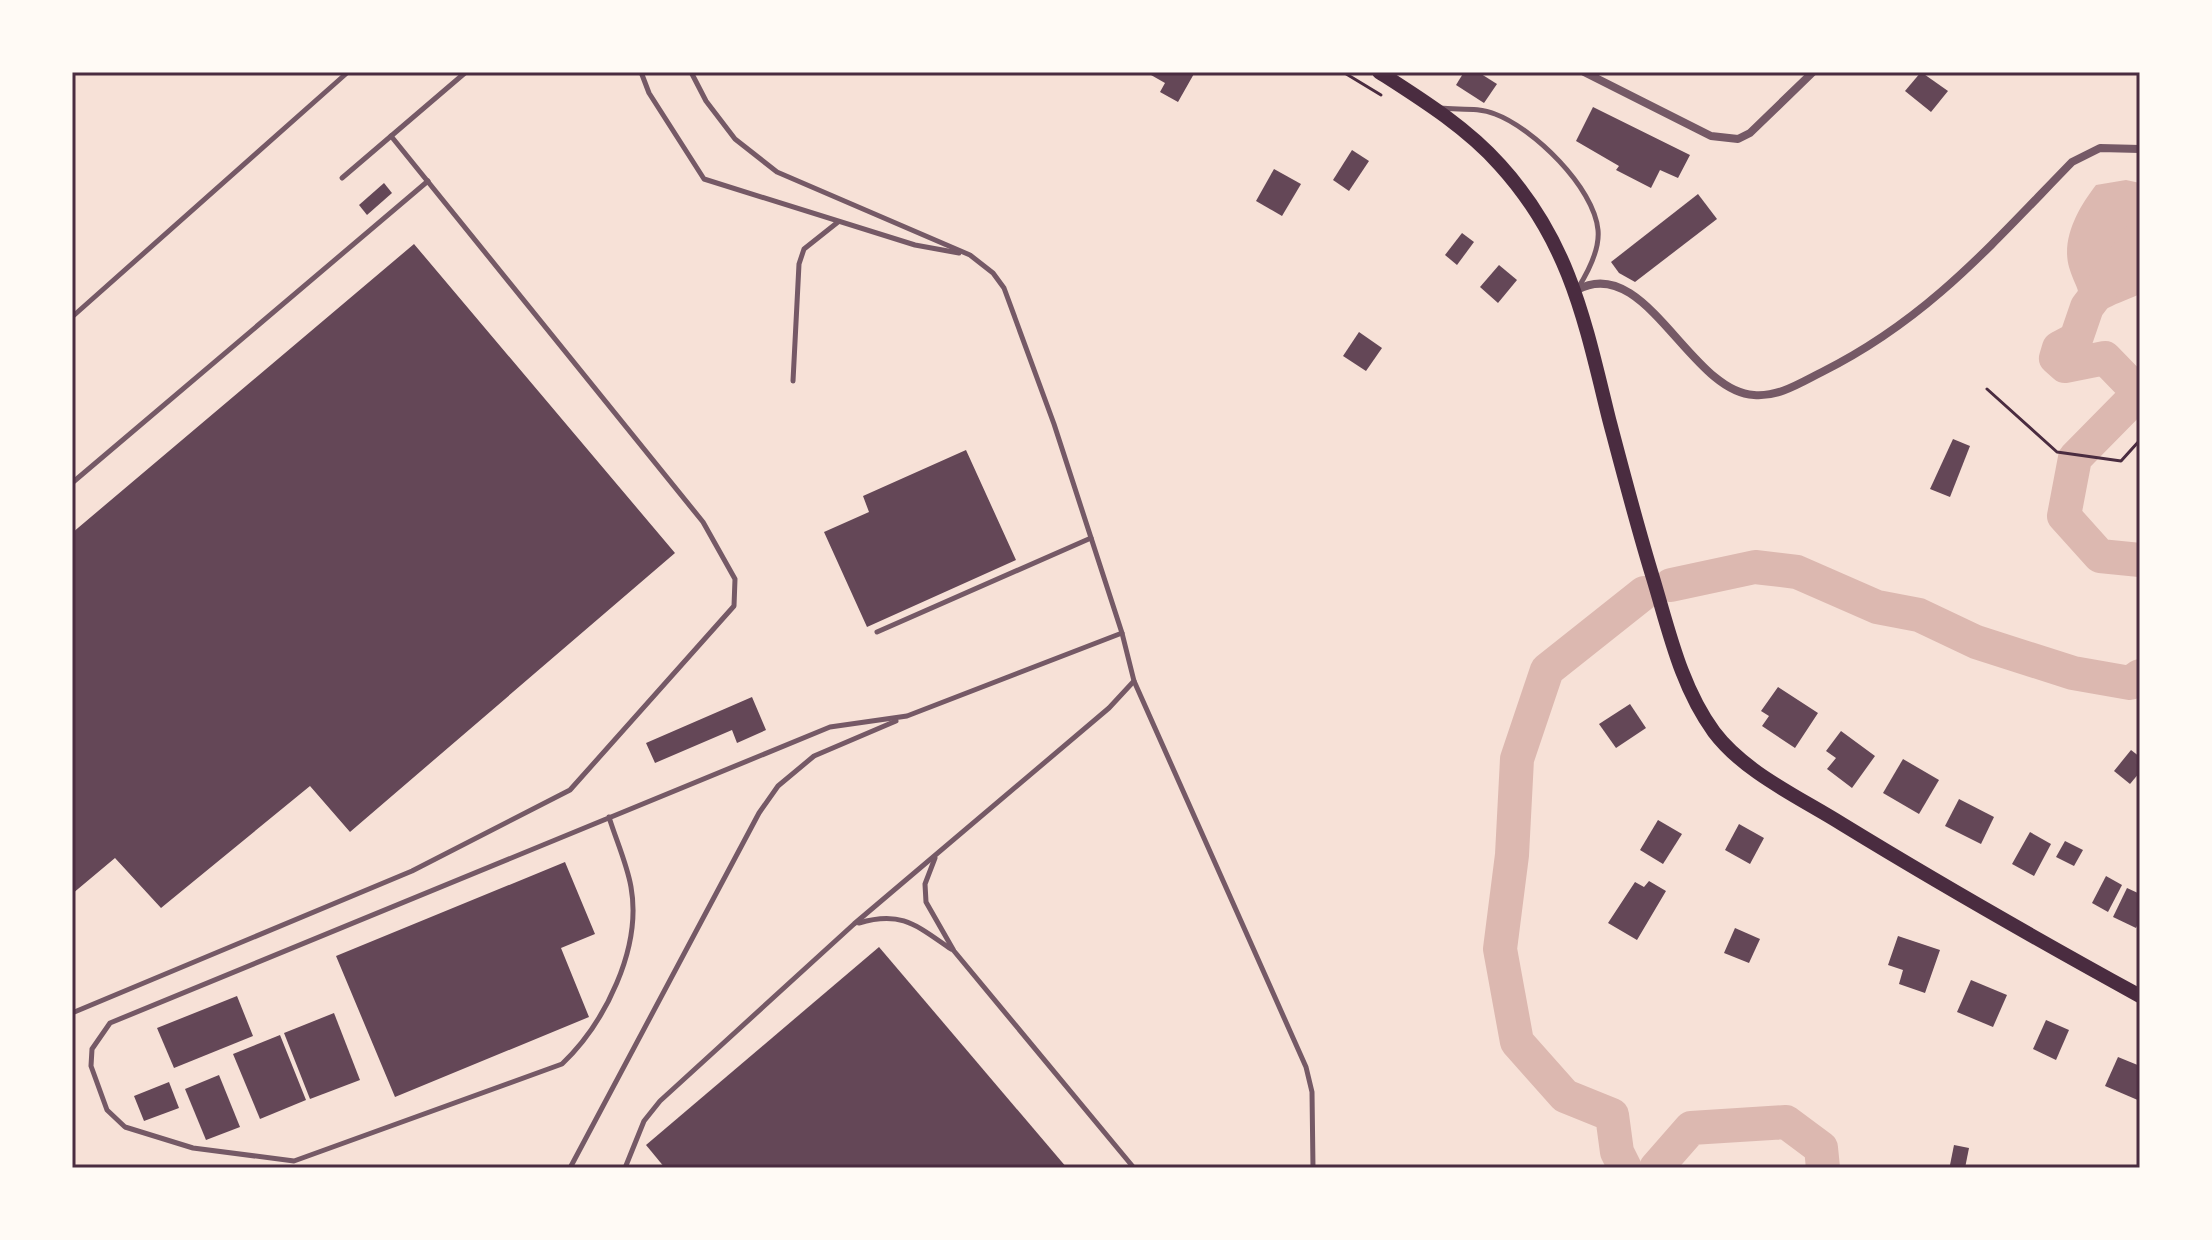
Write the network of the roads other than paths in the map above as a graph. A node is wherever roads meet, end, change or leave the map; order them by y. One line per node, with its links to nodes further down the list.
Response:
1 (348, 72): 16 (lane)
2 (466, 72): 9 (lane)
3 (641, 72): 13 (lane)
4 (691, 72): 14 (lane)
5 (1379, 72): 8 (main road)
6 (1584, 72): 7 (street)
7 (1813, 72)
8 (1431, 107): 15 (main road); 15 (lane)
9 (391, 136): 11 (lane); 12 (lane)
10 (2140, 149): 15 (street)
11 (342, 178)
12 (428, 181): 18 (lane); 29 (lane)
13 (839, 221): 14 (lane); 17 (lane)
14 (970, 255): 19 (lane)
15 (1577, 290): 28 (main road)
16 (72, 317)
17 (793, 381)
18 (72, 483)
19 (1091, 538): 20 (lane); 21 (lane)
20 (877, 632)
21 (1122, 633): 22 (lane); 23 (lane)
22 (1134, 681): 25 (lane); 33 (lane)
23 (907, 716): 24 (lane); 30 (lane)
24 (609, 817): 24 (lane)
25 (936, 857): 26 (lane); 27 (lane)
26 (854, 924): 27 (lane); 31 (lane)
27 (954, 951): 32 (lane)
28 (2140, 996)
29 (72, 1013)
30 (570, 1168)
31 (625, 1168)
32 (1134, 1168)
33 (1313, 1168)

